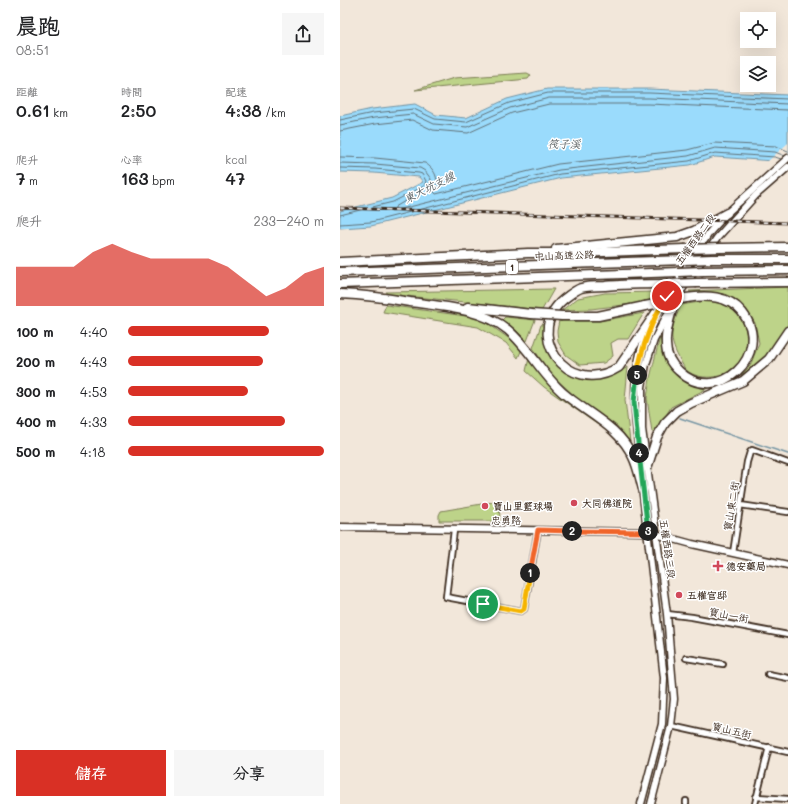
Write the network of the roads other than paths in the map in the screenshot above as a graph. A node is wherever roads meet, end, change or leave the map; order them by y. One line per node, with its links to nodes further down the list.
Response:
1 (788, 158): 3 (main road)
2 (788, 167): 3 (main road)
3 (755, 192): 4 (main road, 五權西路二段); 14 (main road, 五權西路二段)
4 (727, 212): 6 (highway); 16 (main road, 五權西路二段)
5 (788, 247): 6 (highway, bridge)
6 (528, 253): 8 (highway)
7 (788, 258): 10 (highway, 中山高速公路 / 1, bridge)
8 (340, 262)
9 (788, 270): 12 (highway, 中山高速公路 / 1, bridge)
10 (340, 272)
11 (788, 282): 16 (highway, bridge)
12 (340, 284)
13 (340, 294): 15 (highway)
14 (675, 300): 15 (highway, bridge); 19 (main road, 五權西路三段)
15 (434, 305): 20 (highway)
16 (660, 307): 20 (main road, 五權西路三段)
17 (788, 331): 19 (highway)
18 (788, 463): 21 (street, 寶山東二街)
19 (647, 468): 27 (main road, 五權西路三段)
20 (643, 489): 26 (main road, 五權西路三段)
21 (740, 505): 22 (street); 28 (street, 寶山東二街)
22 (788, 512)
23 (340, 528): 24 (main road, 忠勇路)
24 (454, 530): 25 (main road, 忠勇路); 25 (street)
25 (538, 530): 26 (main road, 忠勇路)
26 (648, 532): 27 (main road, 忠勇路); 41 (main road, 五權西路三段)
27 (656, 535): 28 (main road, 忠勇路); 30 (main road, 五權西路三段)
28 (733, 553): 29 (main road, 忠勇路)
29 (788, 566)
30 (667, 614): 31 (street, 寶山一街); 36 (main road, 五權西路三段)
31 (788, 635)
32 (686, 658): 33 (street)
33 (723, 664)
34 (768, 674): 35 (street)
35 (788, 678)
36 (671, 726): 37 (street, 寶山五街); 42 (main road, 五權西路三段)
37 (769, 747): 38 (street, 寶山五街); 39 (street)
38 (788, 752)
39 (756, 797): 40 (street); 43 (street)
40 (788, 799)
41 (641, 804)
42 (651, 804)
43 (755, 804)

